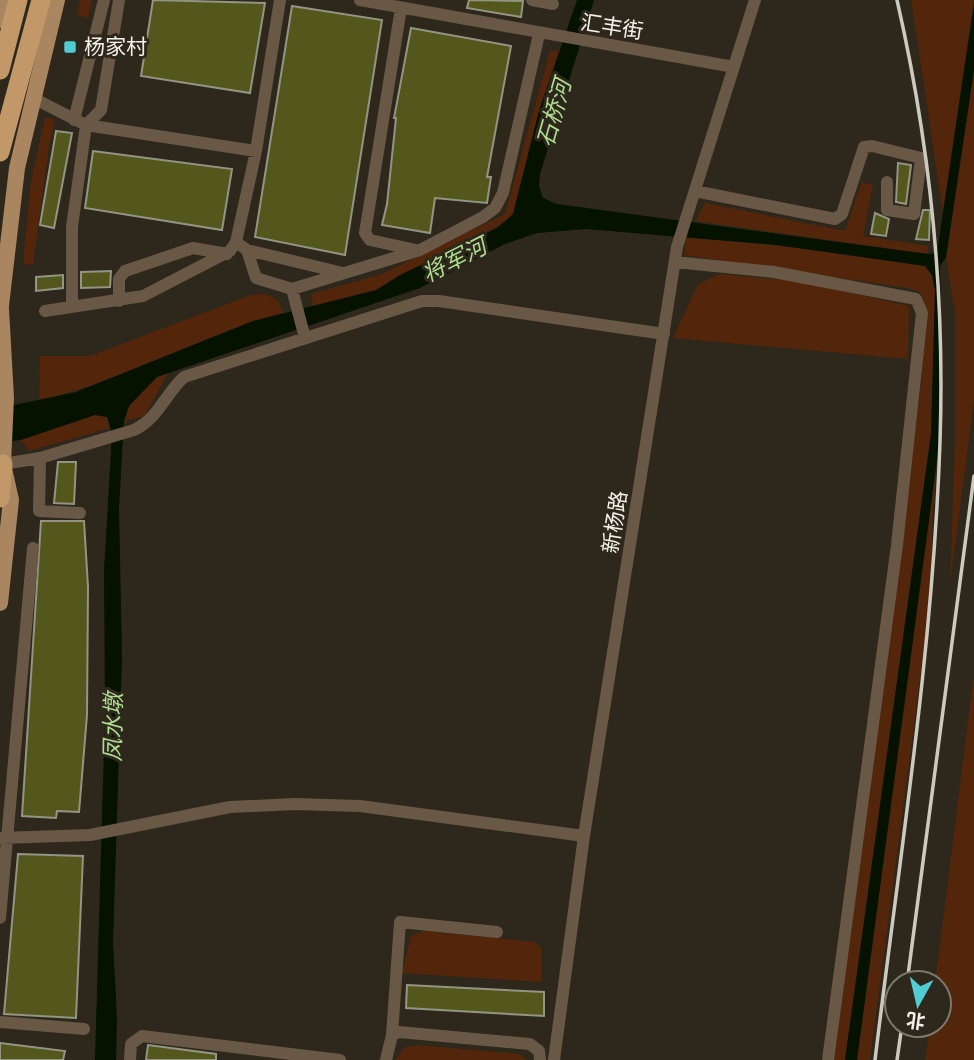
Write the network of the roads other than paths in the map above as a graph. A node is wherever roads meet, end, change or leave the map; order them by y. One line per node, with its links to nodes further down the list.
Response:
1 (5, 0): 13 (main road)
2 (18, 0): 16 (highway)
3 (41, 0): 20 (highway)
4 (57, 0): 17 (main road)
5 (104, 0): 18 (street)
6 (119, 0): 18 (street)
7 (280, 0): 19 (street)
8 (360, 0): 12 (street, 汇丰街)
9 (532, 0): 11 (street)
10 (755, 0): 15 (street, 新杨路)
11 (553, 4)
12 (396, 5): 14 (street, 汇丰街); 24 (street)
13 (0, 20)
14 (539, 34): 15 (street, 汇丰街); 24 (street)
15 (734, 67): 22 (street, 新杨路)
16 (0, 70)
17 (33, 98): 18 (street); 31 (main road)
18 (80, 123): 19 (street); 30 (street)
19 (256, 151): 23 (street)
20 (0, 152)
21 (887, 182): 22 (street)
22 (695, 191): 26 (street, 新杨路)
23 (241, 246): 25 (street); 27 (street); 28 (street)
24 (420, 250): 27 (street)
25 (227, 254): 29 (street); 29 (street)
26 (675, 262): 33 (street, 新杨路); 54 (street)
27 (344, 274): 28 (street)
28 (292, 289): 34 (street)
29 (119, 301): 30 (street)
30 (72, 307): 32 (street)
31 (0, 311): 36 (main road)
32 (46, 311)
33 (664, 334): 34 (street); 41 (street, 新杨路)
34 (305, 338): 35 (street)
35 (40, 458): 36 (street); 38 (street)
36 (3, 462): 37 (highway); 40 (main road)
37 (0, 498)
38 (80, 513)
39 (33, 548): 42 (street)
40 (0, 604)
41 (584, 836): 42 (street); 53 (street, 新杨路)
42 (4, 838): 43 (street)
43 (0, 919)
44 (497, 932): 47 (street)
45 (0, 1022): 46 (street)
46 (84, 1029)
47 (392, 1035): 51 (street); 52 (street)
48 (247, 1054): 49 (street); 50 (street)
49 (130, 1060)
50 (340, 1060)
51 (386, 1060)
52 (540, 1060)
53 (554, 1060)
54 (828, 1060)

